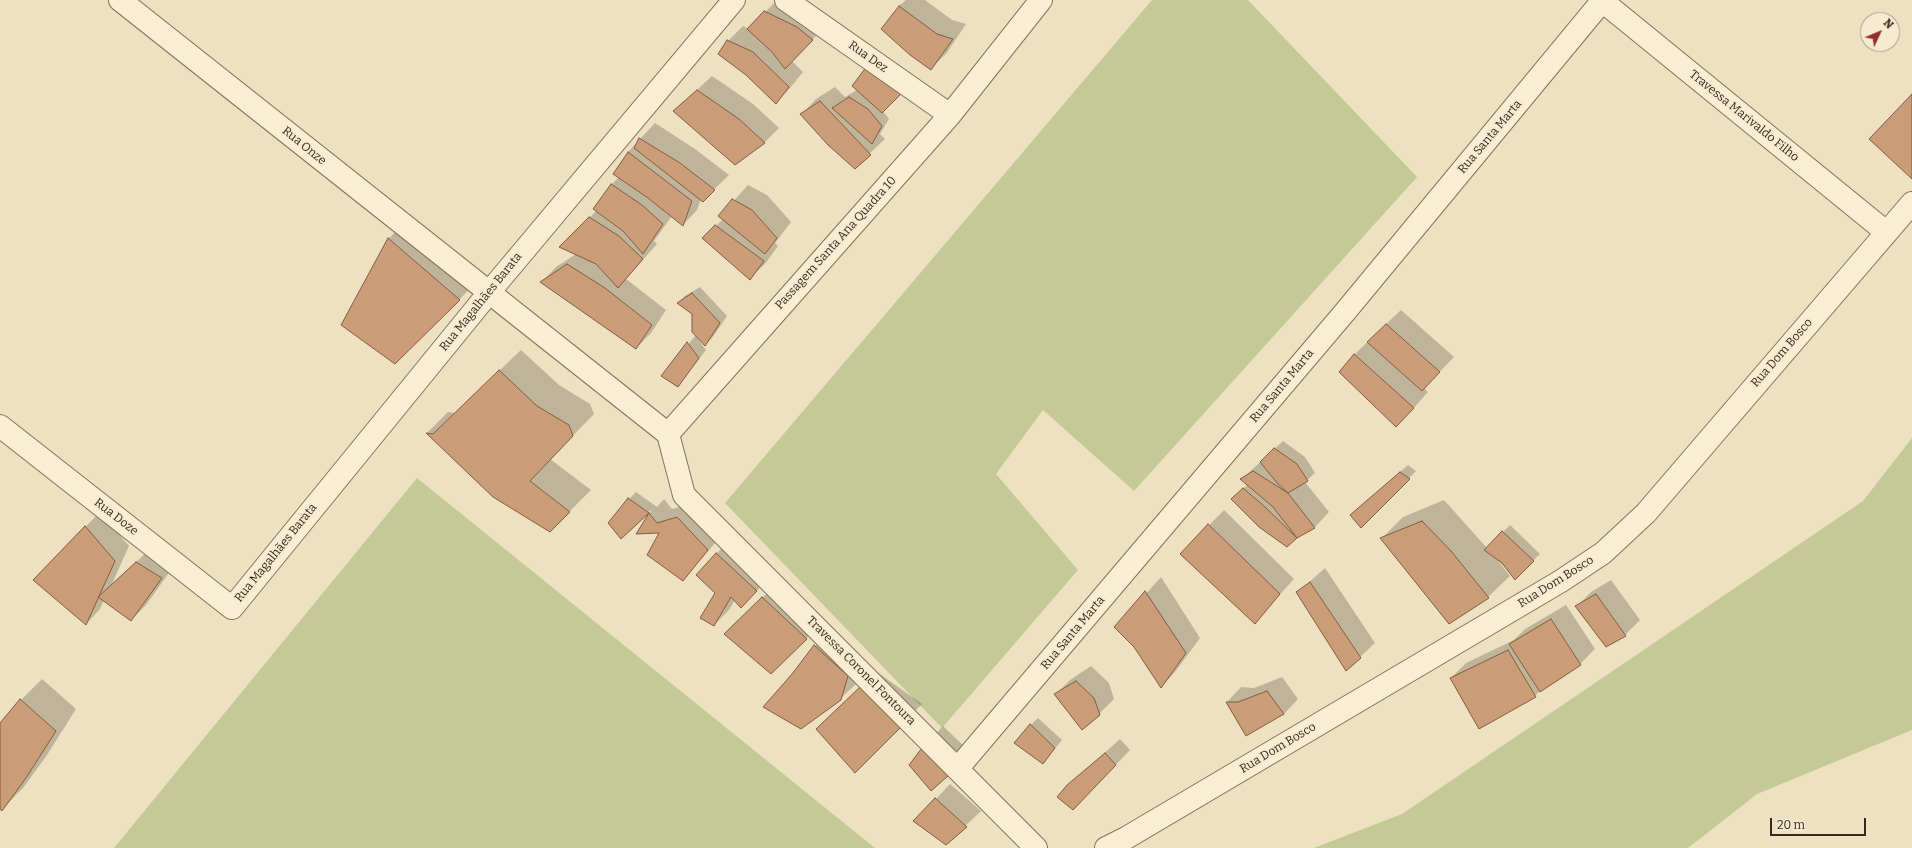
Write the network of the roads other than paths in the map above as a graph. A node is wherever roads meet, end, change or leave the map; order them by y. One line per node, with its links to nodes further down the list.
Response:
1 (120, 0): 9 (street, Rua Onze)
2 (734, 0): 9 (street, Rua Magalhães Barata)
3 (786, 0): 6 (street, Rua Dez)
4 (1041, 0): 6 (street, Passagem Santa Ana Quadra 10)
5 (1602, 0): 8 (street, Travessa Marivaldo Filho); 13 (street, Rua Santa Marta)
6 (950, 115): 11 (street, Passagem Santa Ana Quadra 10)
7 (1912, 203): 8 (street, Rua Dom Bosco)
8 (1886, 232): 15 (street, Rua Dom Bosco)
9 (488, 293): 11 (street, Rua Onze); 12 (street, Rua Magalhães Barata)
10 (0, 426): 12 (street, Rua Doze)
11 (668, 434): 13 (street, Travessa Coronel Fontoura)
12 (232, 608)
13 (958, 768): 14 (street, Travessa Coronel Fontoura)
14 (1036, 848)
15 (1106, 848)

